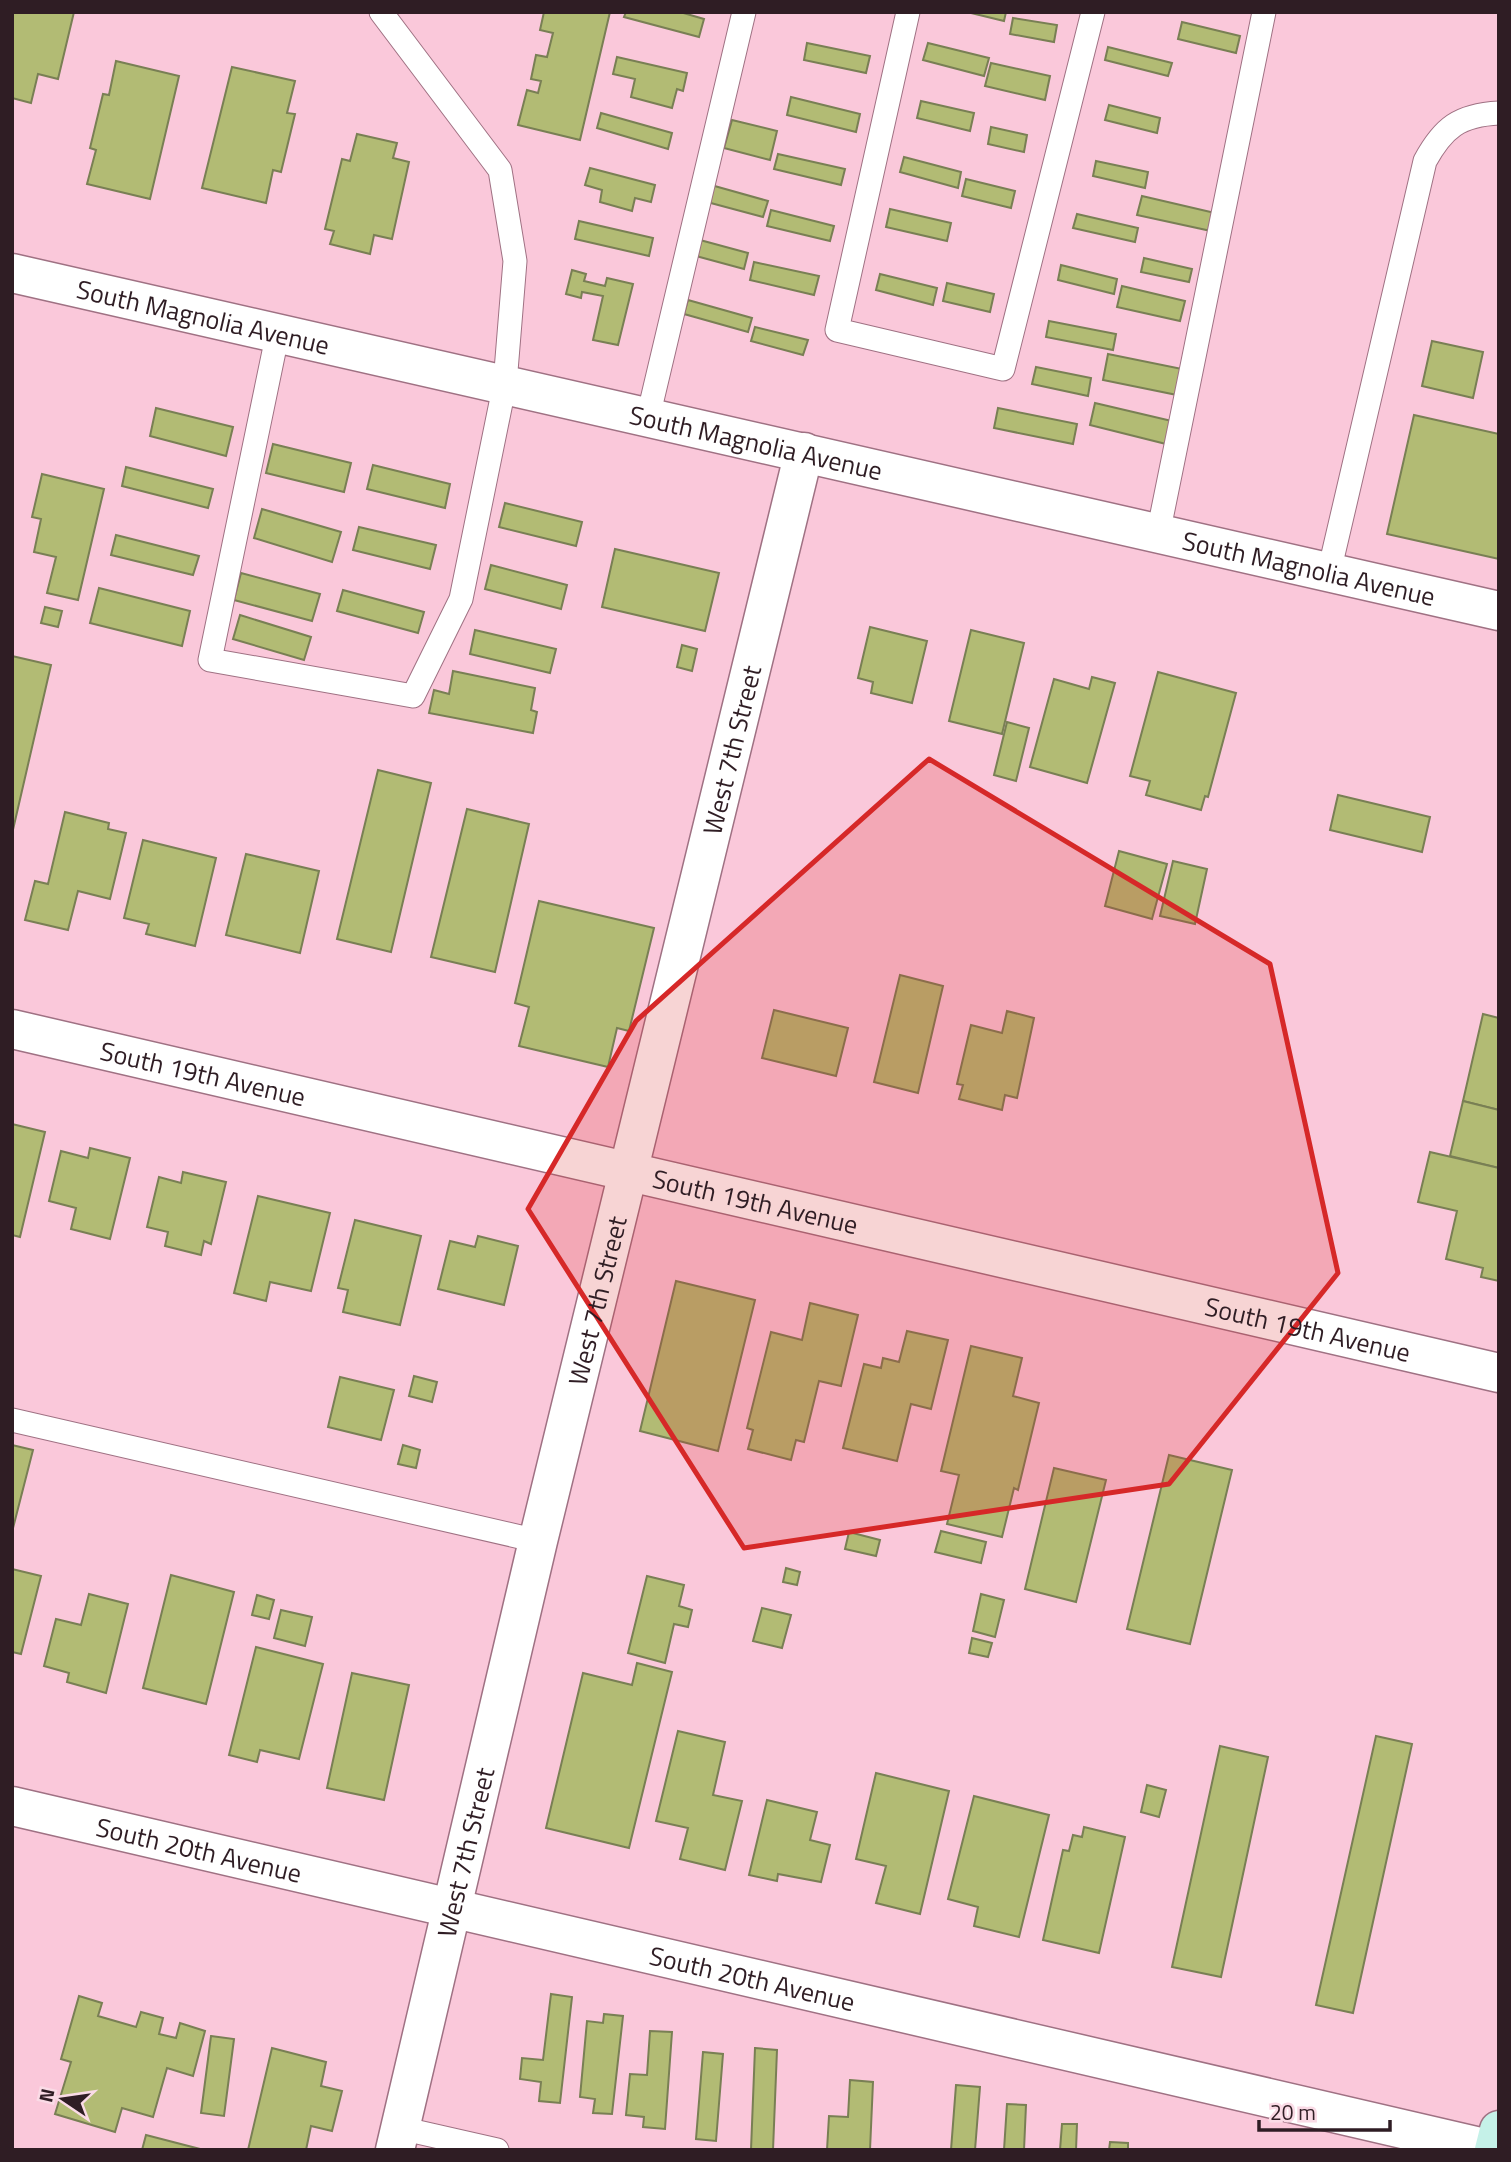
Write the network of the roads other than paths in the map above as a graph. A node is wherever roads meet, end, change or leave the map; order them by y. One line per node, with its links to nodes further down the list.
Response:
1 (381, 12): 9 (lane)
2 (744, 12): 10 (lane)
3 (908, 12): 4 (lane)
4 (1093, 12)
5 (1265, 12): 12 (lane)
6 (1499, 113): 13 (lane)
7 (12, 273): 8 (street, South Magnolia Avenue)
8 (278, 332): 9 (street, South Magnolia Avenue); 9 (lane)
9 (505, 383): 10 (street, South Magnolia Avenue)
10 (648, 416): 11 (street, South Magnolia Avenue)
11 (804, 452): 12 (street, South Magnolia Avenue); 16 (street, West 7th Street)
12 (1158, 534): 13 (street, South Magnolia Avenue)
13 (1329, 572): 14 (street, South Magnolia Avenue)
14 (1499, 611)
15 (12, 1029): 16 (street, South 19th Avenue)
16 (630, 1170): 17 (street, South 19th Avenue); 19 (street, West 7th Street)
17 (1499, 1373)
18 (12, 1420): 19 (lane)
19 (538, 1541): 21 (street, West 7th Street)
20 (12, 1806): 21 (street, South 20th Avenue)
21 (452, 1908): 23 (street, West 7th Street); 25 (street, South 20th Avenue)
22 (1499, 2130): 25 (main road)
23 (398, 2139): 24 (lane)
24 (497, 2150)
25 (1494, 2150)

